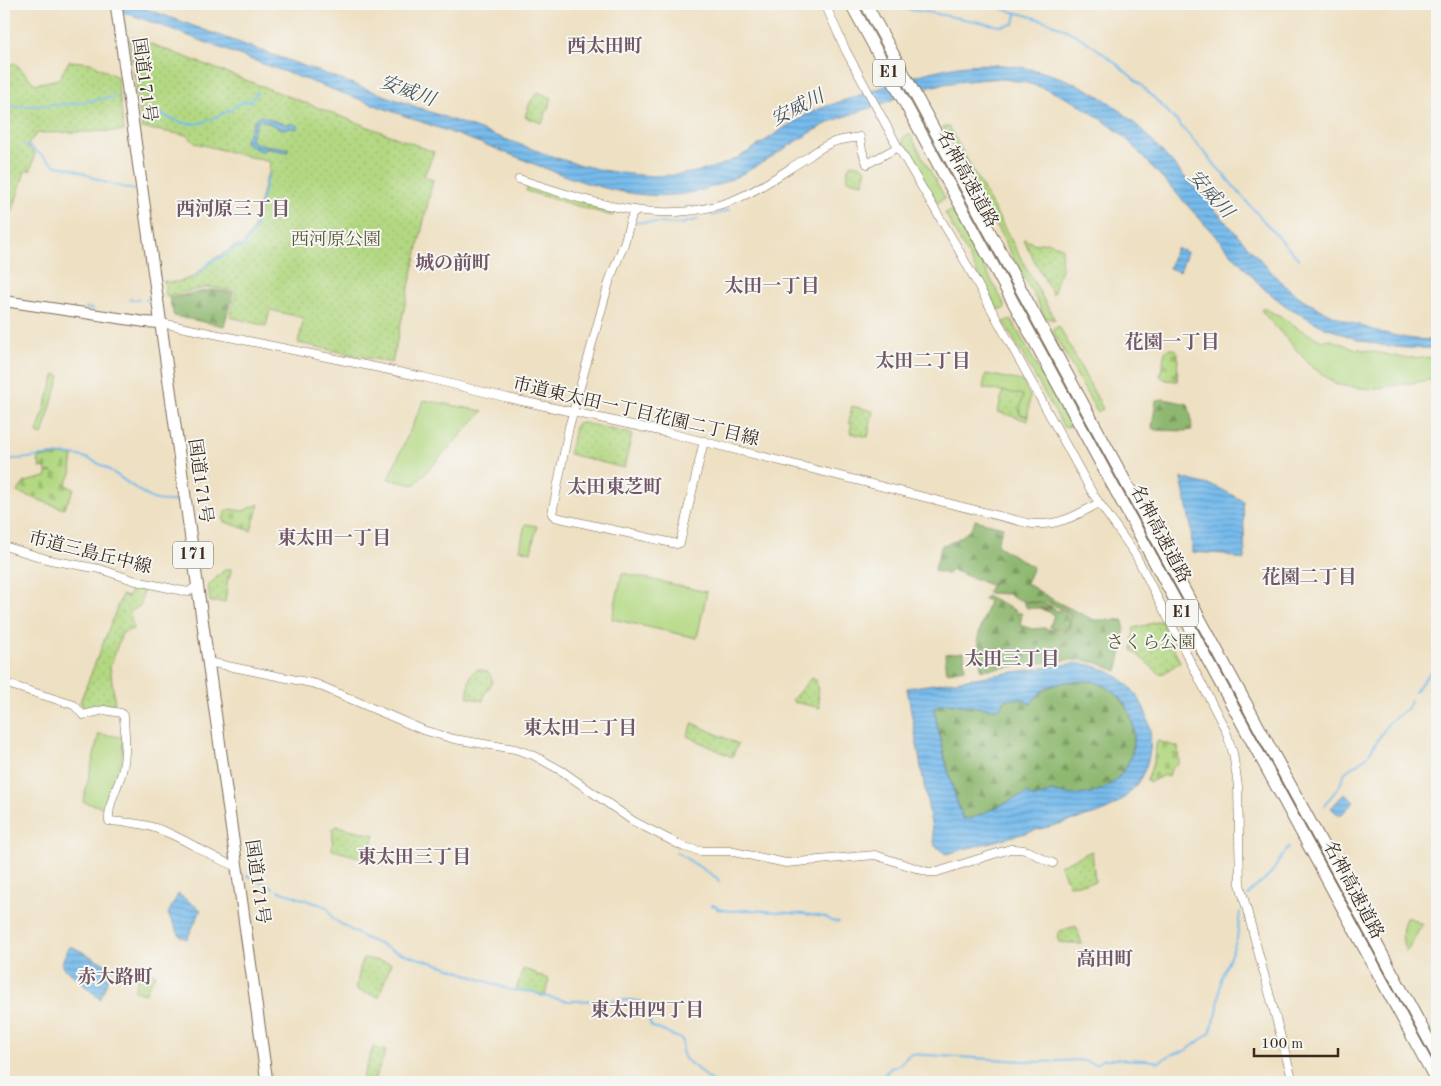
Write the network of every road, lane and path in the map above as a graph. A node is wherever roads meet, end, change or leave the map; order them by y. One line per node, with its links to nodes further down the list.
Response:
1 (116, 4): 9 (highway, 国道171号 / 171)
2 (825, 4): 5 (street)
3 (851, 4): 22 (highway, 名神高速道路 / E1)
4 (866, 4): 19 (highway, 名神高速道路 / E1)
5 (898, 148): 7 (street); 12 (street)
6 (519, 179): 7 (street)
7 (637, 211): 10 (street)
8 (4, 301): 9 (main road)
9 (160, 323): 10 (street, 市道東太田一丁目花園二丁目線); 14 (highway, 国道171号 / 171)
10 (572, 412): 11 (street, 市道東太田一丁目花園二丁目線); 11 (street)
11 (704, 441): 12 (street, 市道東太田一丁目花園二丁目線)
12 (1099, 503): 21 (street)
13 (4, 548): 14 (street, 市道三島丘中線)
14 (198, 586): 15 (highway, 国道171号 / 171)
15 (208, 662): 17 (street); 18 (highway, 国道171号 / 171)
16 (4, 683): 18 (street)
17 (1052, 864)
18 (237, 867): 20 (highway, 国道171号 / 171)
19 (1437, 1055)
20 (267, 1082)
21 (1292, 1082)
22 (1437, 1082)

